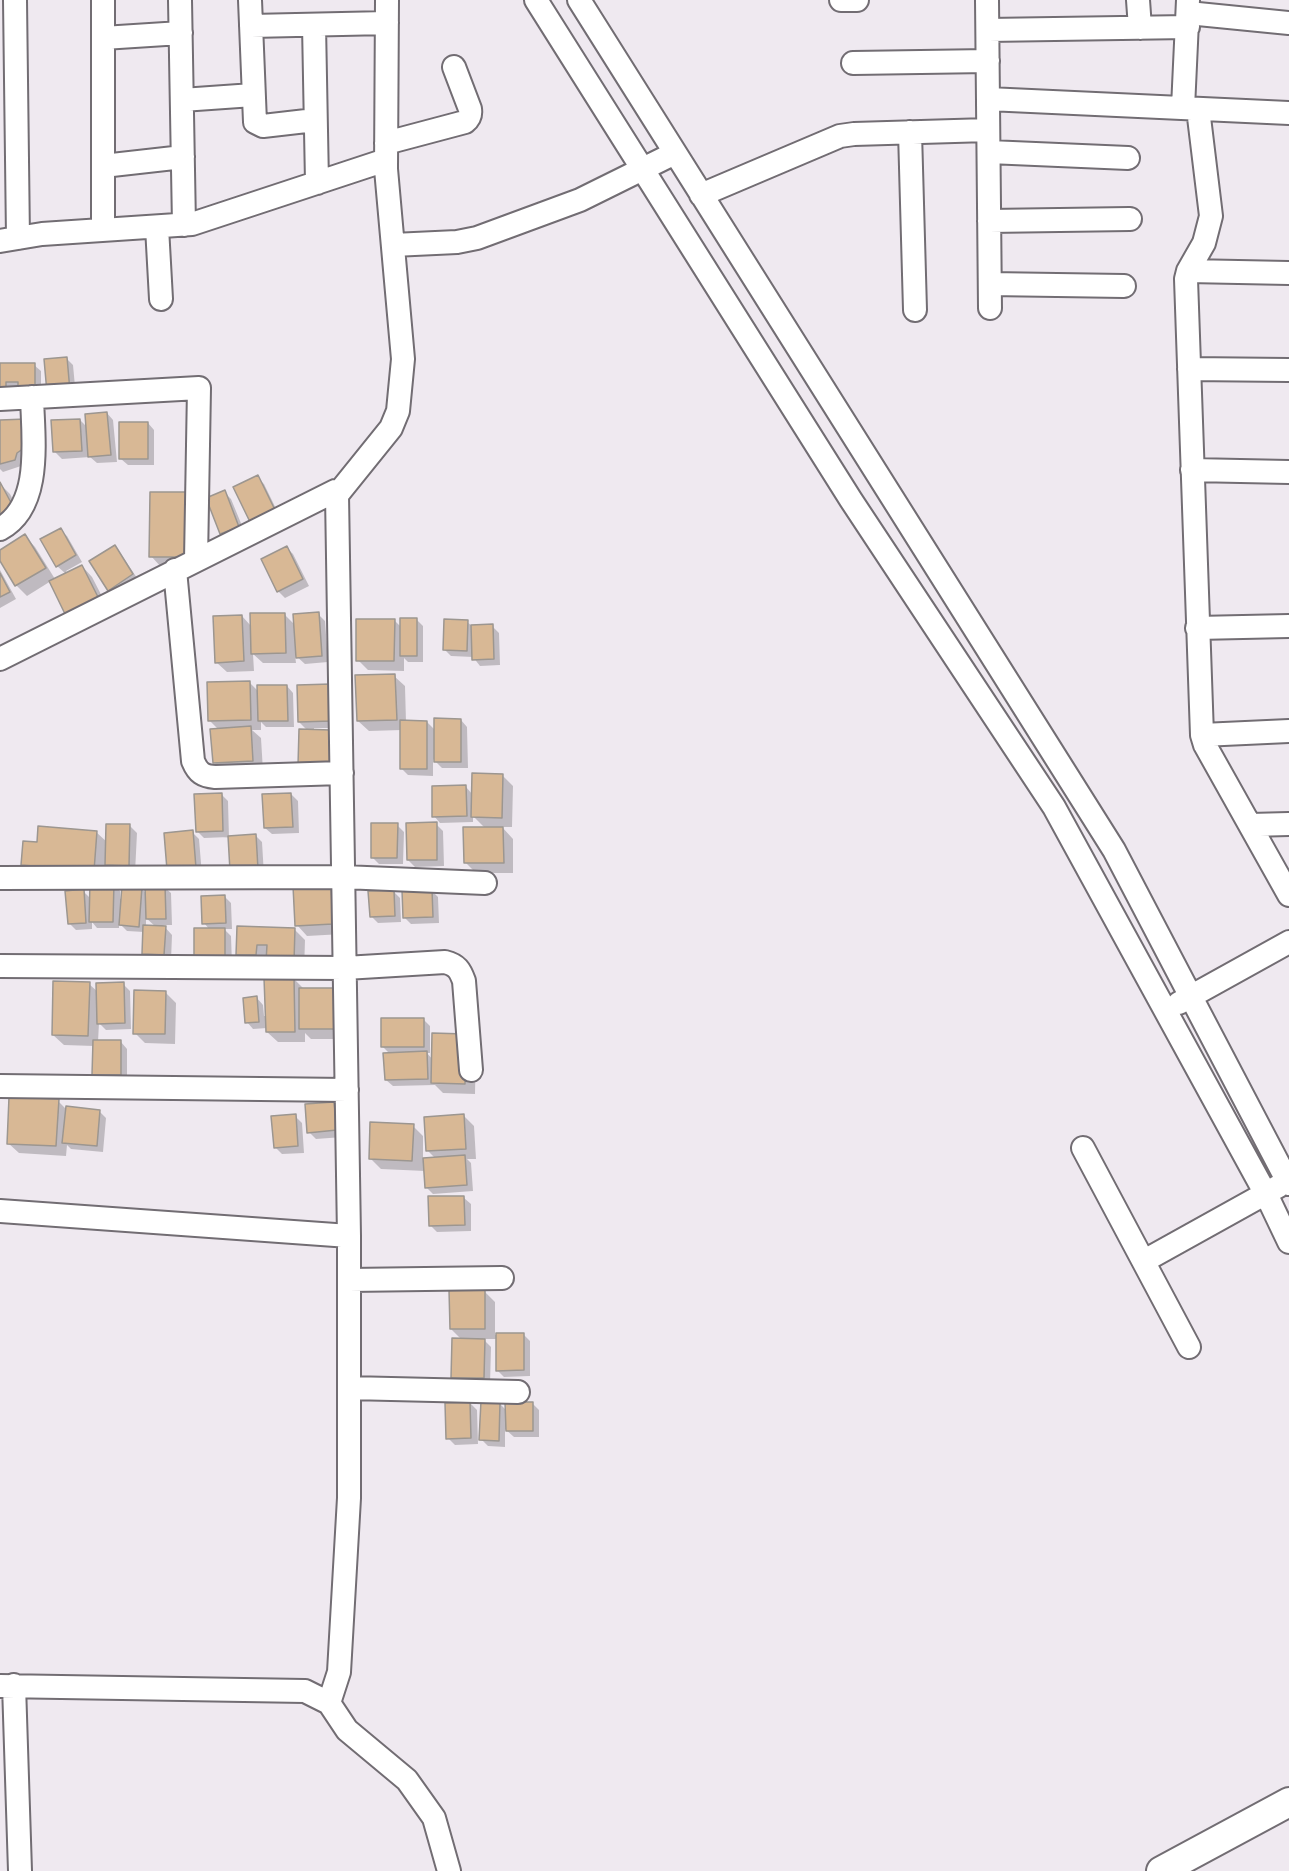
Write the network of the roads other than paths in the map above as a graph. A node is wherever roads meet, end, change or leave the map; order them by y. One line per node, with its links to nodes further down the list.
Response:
1 (15, 0): 25 (street)
2 (103, 0): 20 (street)
3 (180, 0): 19 (street)
4 (250, 0): 16 (street)
5 (387, 0): 14 (street)
6 (536, 0): 39 (street)
7 (579, 0): 34 (street)
8 (841, 0): 9 (street)
9 (857, 0)
10 (987, 0): 18 (street)
11 (1138, 0): 17 (street)
12 (1188, 13): 13 (street); 17 (street); 28 (street)
13 (1289, 22)
14 (387, 23): 15 (street); 33 (street)
15 (314, 25): 16 (street); 30 (street)
16 (251, 26): 24 (street)
17 (1140, 28): 18 (street)
18 (988, 30): 21 (street)
19 (181, 33): 20 (street); 27 (street)
20 (103, 38): 38 (street)
21 (988, 61): 22 (street); 26 (street)
22 (853, 63)
23 (454, 67): 33 (street)
24 (253, 95): 27 (street); 30 (street)
25 (8, 96): 37 (street)
26 (988, 99): 28 (street); 32 (street)
27 (182, 100): 35 (street)
28 (1191, 108): 29 (street); 49 (street)
29 (1289, 113)
30 (315, 120): 40 (street)
31 (910, 132): 32 (street); 41 (street); 55 (street)
32 (989, 141): 36 (street); 43 (street)
33 (386, 152): 40 (street); 48 (street)
34 (675, 153): 39 (street); 41 (street)
35 (183, 157): 38 (street); 44 (street)
36 (1128, 158)
37 (8, 165): 47 (street)
38 (103, 166): 46 (street)
39 (643, 171): 48 (street); 70 (street)
40 (317, 183): 44 (street)
41 (701, 195): 69 (street)
42 (1130, 219): 43 (street)
43 (989, 221): 51 (street)
44 (184, 225): 45 (street)
45 (157, 227): 46 (street); 53 (street)
46 (103, 230): 47 (street)
47 (9, 239)
48 (393, 245): 62 (street)
49 (1188, 271): 50 (street); 56 (street)
50 (1289, 273)
51 (990, 284): 52 (street); 54 (street)
52 (1124, 286)
53 (160, 299)
54 (990, 308)
55 (915, 310)
56 (1189, 369): 57 (street); 60 (street)
57 (1289, 370)
58 (32, 397): 59 (street); 63 (street); 64 (street)
59 (0, 399)
60 (1192, 470): 61 (street); 67 (street)
61 (1289, 472)
62 (337, 495): 64 (street); 73 (street)
63 (0, 529)
64 (196, 560): 65 (street)
65 (175, 570): 68 (street); 73 (street)
66 (1289, 626): 67 (street)
67 (1197, 628): 72 (street)
68 (0, 658)
69 (1004, 676): 70 (street); 83 (street)
70 (980, 694): 84 (street)
71 (1289, 731): 72 (street)
72 (1202, 735): 75 (street)
73 (342, 772): 76 (street)
74 (1289, 824): 75 (street)
75 (1250, 825): 79 (street)
76 (343, 877): 77 (street); 78 (street); 82 (street)
77 (0, 878)
78 (485, 883)
79 (1289, 895)
80 (1289, 942): 83 (street)
81 (0, 966): 82 (street)
82 (345, 968): 85 (street); 87 (street)
83 (1191, 996): 84 (street); 89 (street)
84 (1165, 1011): 90 (street)
85 (471, 1070)
86 (0, 1086): 87 (street)
87 (347, 1090): 92 (street)
88 (1083, 1148): 94 (street)
89 (1288, 1183): 90 (street)
90 (1265, 1194): 93 (street); 94 (street)
91 (0, 1211): 92 (street)
92 (349, 1236): 96 (street)
93 (1289, 1242)
94 (1144, 1261): 97 (street)
95 (502, 1278): 96 (street)
96 (349, 1280): 98 (street)
97 (1189, 1347)
98 (349, 1388): 99 (street); 101 (street)
99 (518, 1392)
100 (7, 1686): 101 (street); 104 (street)
101 (329, 1703): 105 (street)
102 (1289, 1802): 106 (main road)
103 (1289, 1821): 107 (main road)
104 (20, 1871)
105 (449, 1871)
106 (1161, 1871)
107 (1198, 1871)

